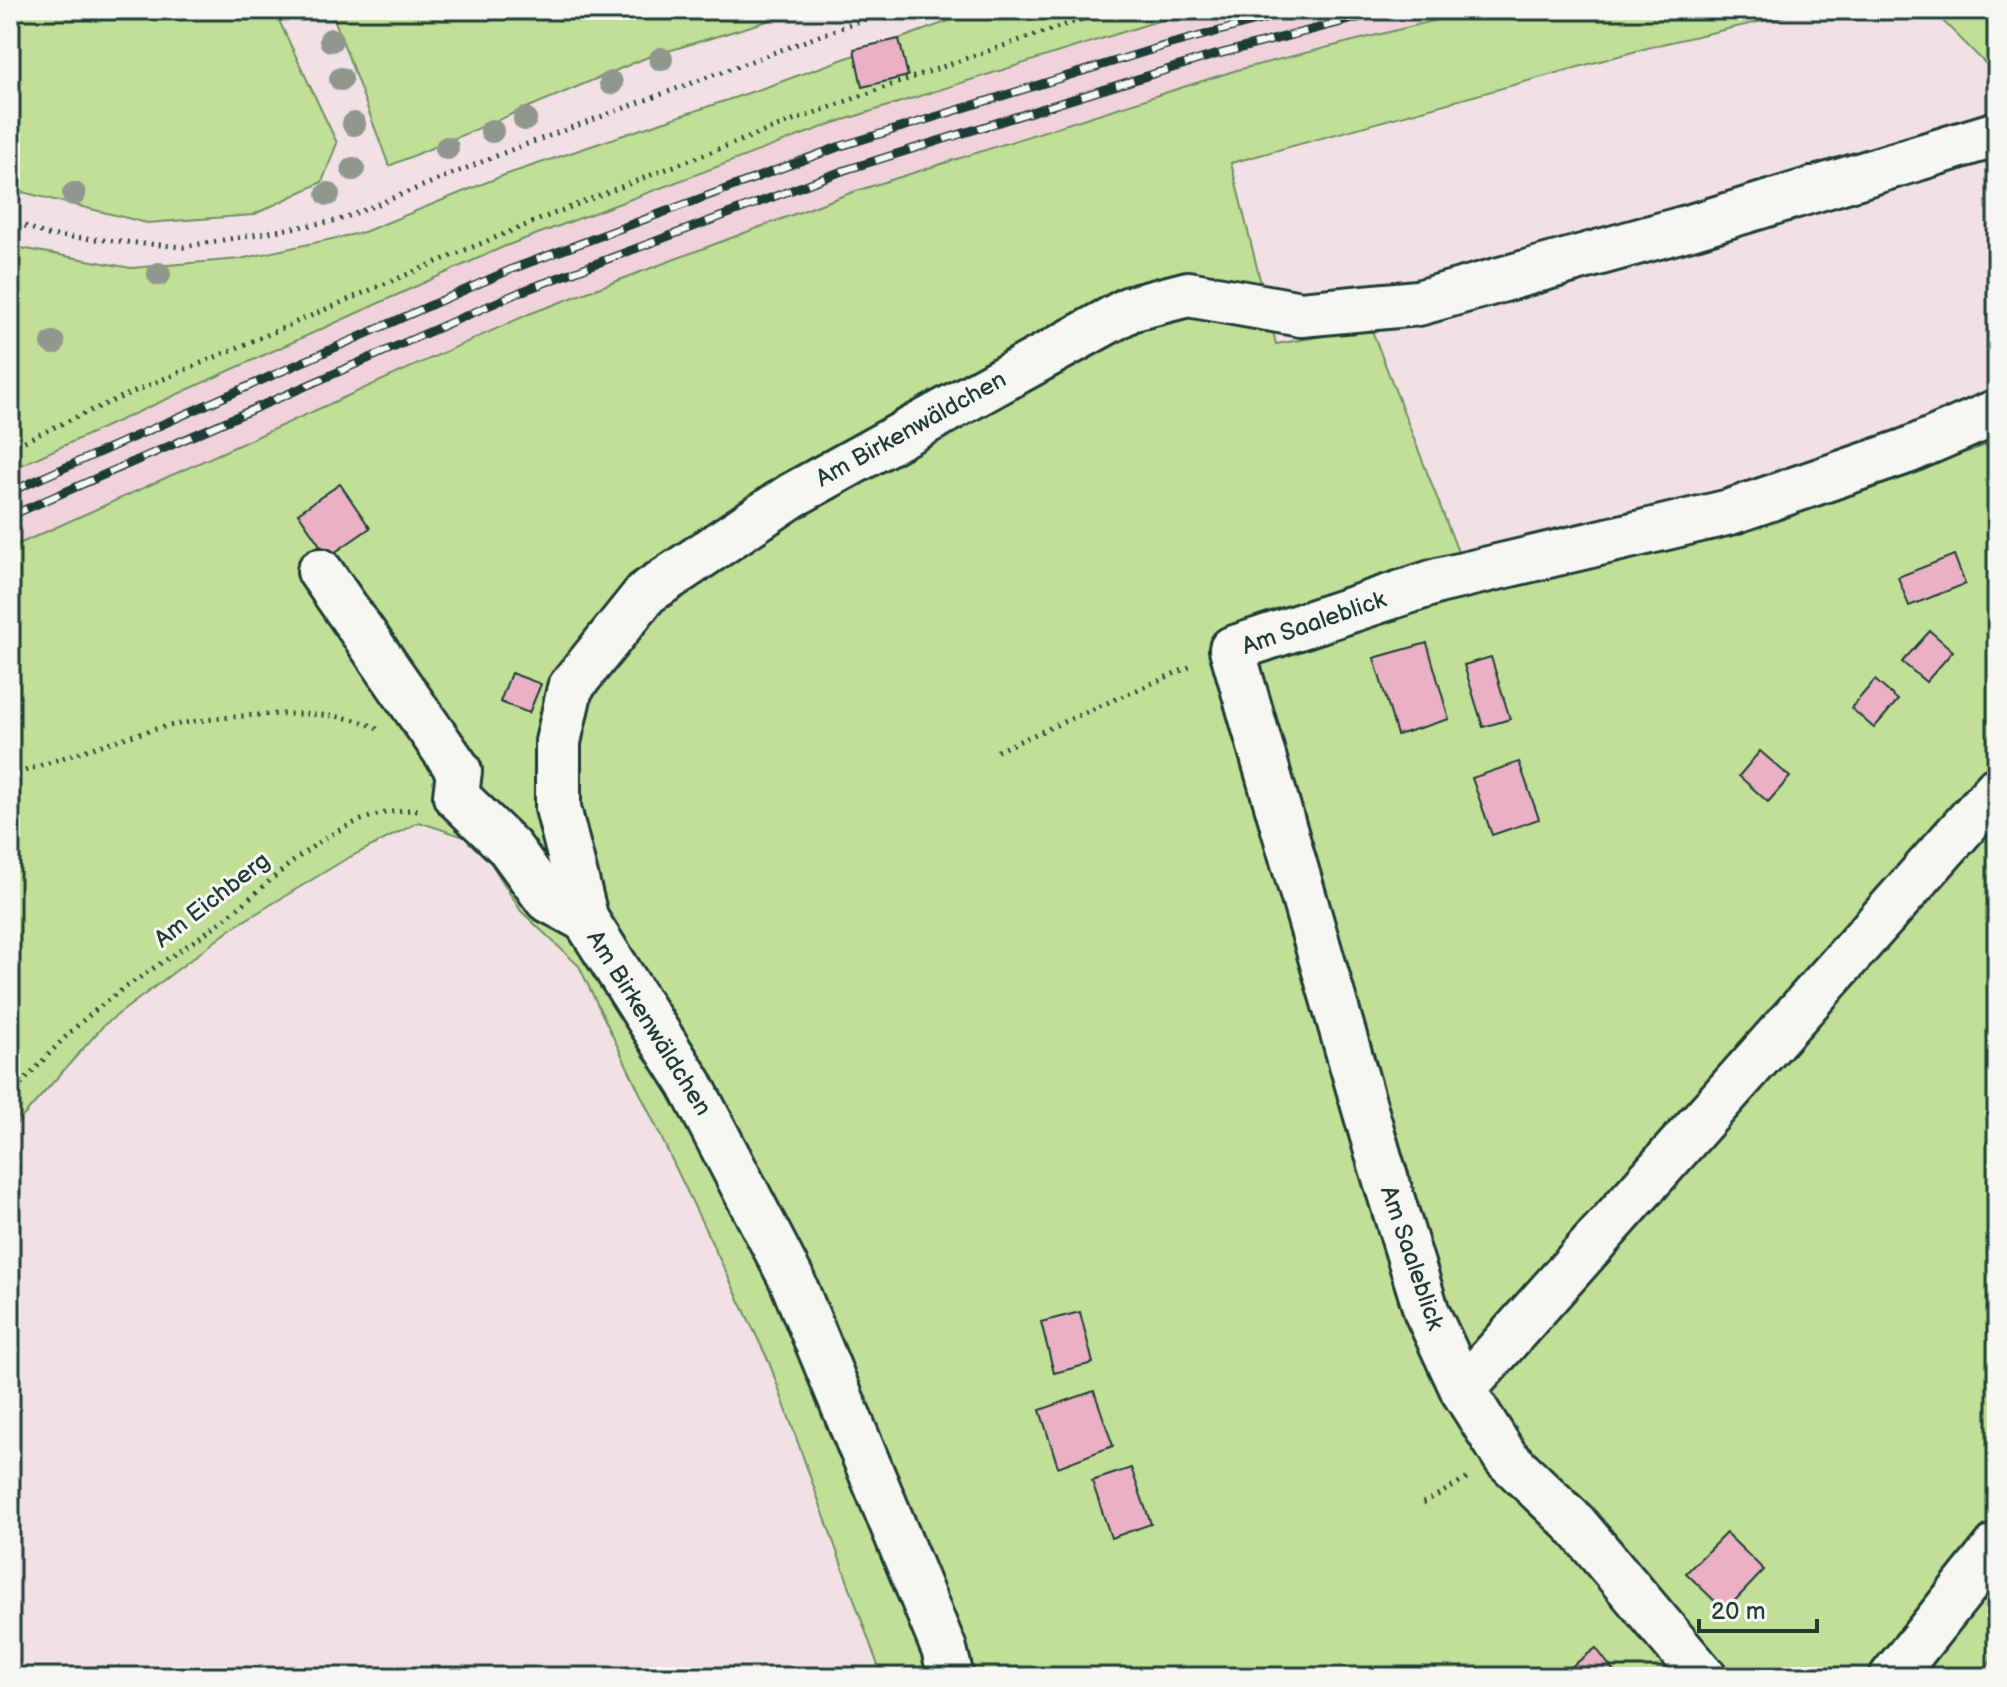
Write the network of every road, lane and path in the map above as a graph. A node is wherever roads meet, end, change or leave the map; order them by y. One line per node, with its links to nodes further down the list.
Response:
1 (889, 10): 4 (path)
2 (1093, 10): 6 (path)
3 (1997, 134): 14 (street, Am Birkenwäldchen)
4 (10, 220)
5 (1997, 412): 8 (street, Am Saaleblick)
6 (10, 448)
7 (320, 571): 13 (street)
8 (1232, 649): 10 (path); 16 (street, Am Saaleblick)
9 (383, 733): 11 (path)
10 (997, 751)
11 (10, 776)
12 (1997, 789): 16 (street)
13 (464, 804): 14 (street); 15 (path, Am Eichberg)
14 (586, 920): 20 (street, Am Birkenwäldchen)
15 (10, 1096)
16 (1463, 1390): 17 (street, Am Saaleblick)
17 (1506, 1458): 18 (path); 21 (street, Am Saaleblick)
18 (1423, 1503)
19 (1997, 1546): 22 (street)
20 (951, 1677)
21 (1704, 1677)
22 (1892, 1677)

